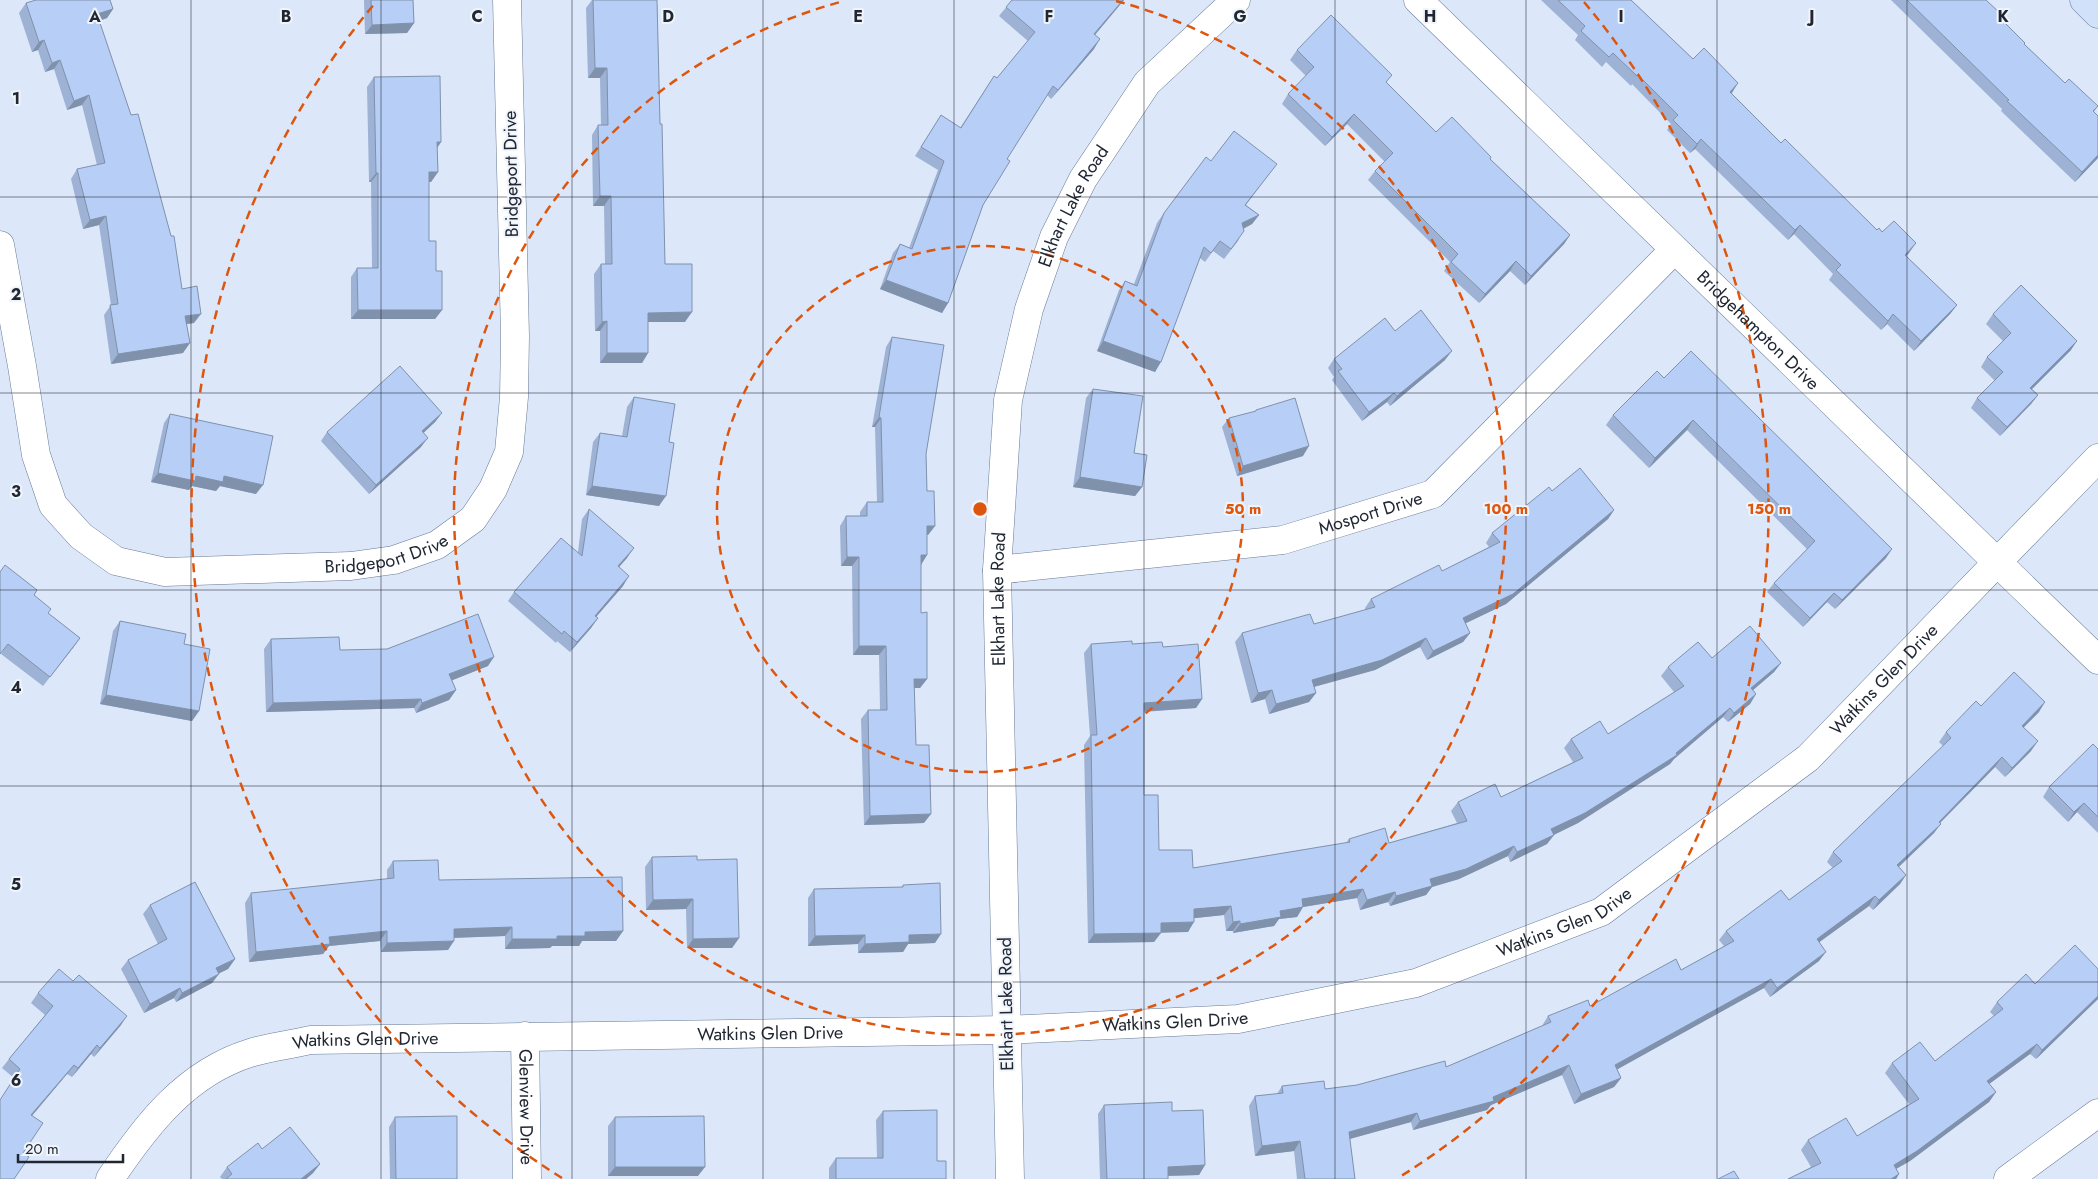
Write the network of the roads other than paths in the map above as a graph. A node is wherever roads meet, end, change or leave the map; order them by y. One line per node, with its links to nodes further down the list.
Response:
1 (506, 0): 6 (street, Bridgeport Drive)
2 (1236, 0): 10 (street, Elkhart Lake Road)
3 (1418, 0): 7 (street, Bridgehampton Drive)
4 (2084, 0): 5 (main road)
5 (2098, 14)
6 (0, 245)
7 (1674, 250): 9 (street, Bridgehampton Drive); 10 (street, Mosport Drive)
8 (2098, 458): 9 (street, Watkins Glen Drive)
9 (1996, 562): 11 (street, Bridgehampton Drive); 12 (street, Watkins Glen Drive)
10 (997, 570): 12 (street, Elkhart Lake Road)
11 (2098, 660)
12 (1007, 1030): 13 (street, Watkins Glen Drive); 17 (street, Elkhart Lake Road)
13 (524, 1036): 15 (street, Watkins Glen Drive); 16 (street, Glenview Drive)
14 (2098, 1113): 18 (street)
15 (110, 1179)
16 (527, 1179)
17 (1010, 1179)
18 (2008, 1179)

